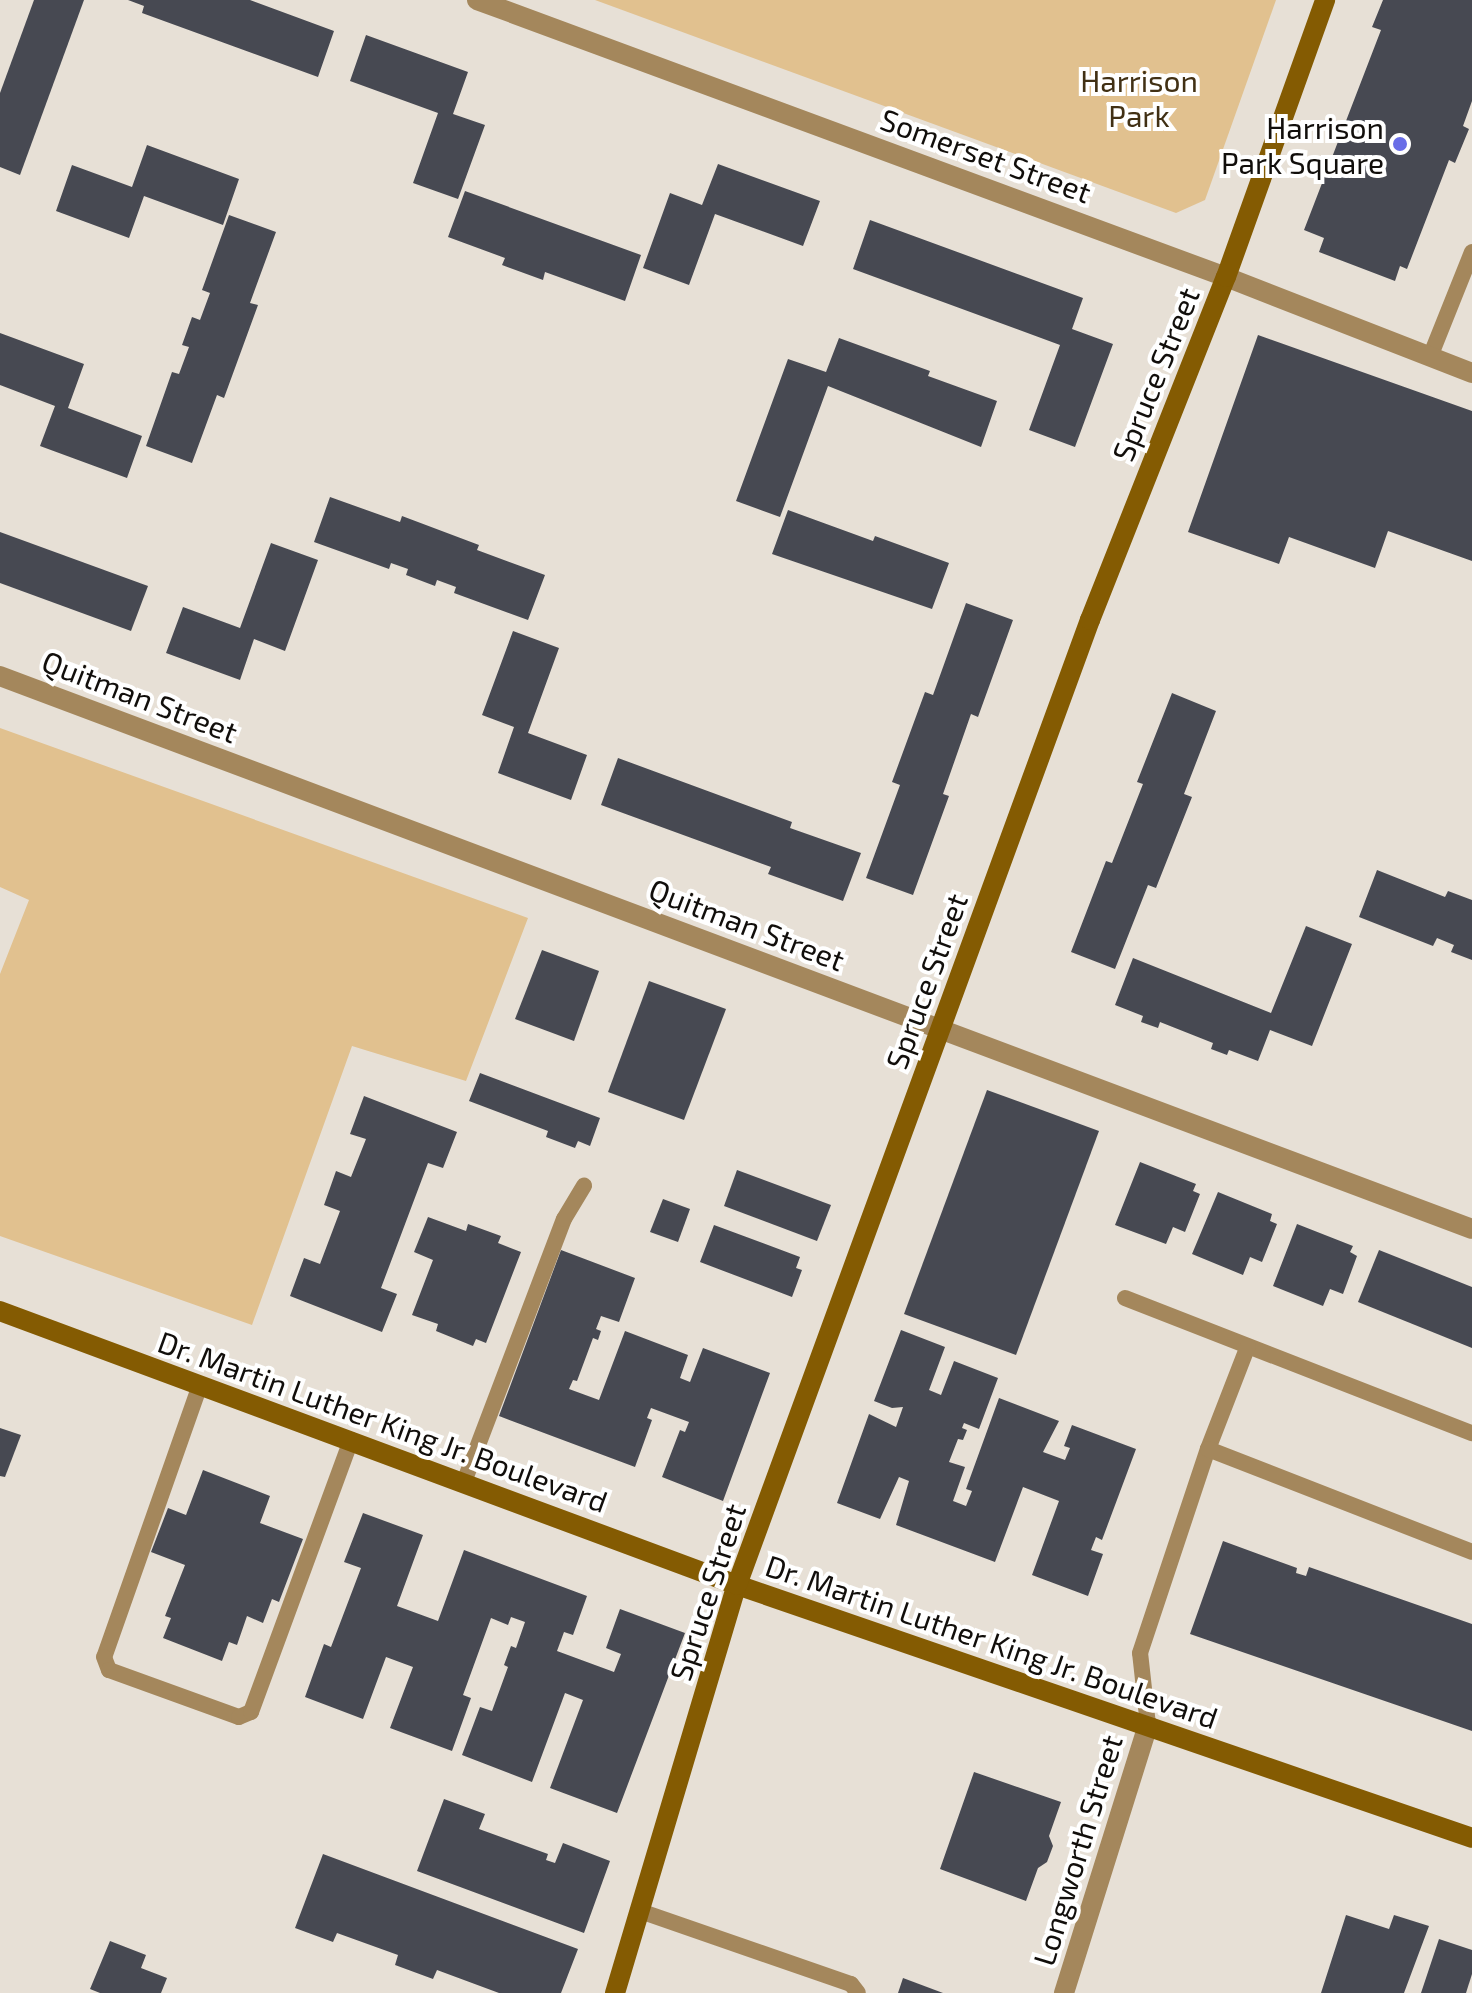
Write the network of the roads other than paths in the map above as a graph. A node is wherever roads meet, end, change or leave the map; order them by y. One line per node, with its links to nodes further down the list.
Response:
1 (477, 0): 4 (street, Somerset Street)
2 (1325, 0): 4 (main road, Spruce Street)
3 (1472, 252): 5 (lane)
4 (1226, 277): 5 (street, Somerset Street); 8 (main road, Spruce Street)
5 (1430, 357): 6 (street, Somerset Street)
6 (1472, 373)
7 (0, 676): 8 (street, Quitman Street)
8 (941, 1028): 10 (street, Quitman Street); 20 (main road, Spruce Street)
9 (584, 1186): 18 (lane)
10 (1472, 1229)
11 (1125, 1298): 13 (lane)
12 (0, 1311): 14 (main road, Dr. Martin Luther King Jr. Boulevard)
13 (1248, 1346): 15 (lane); 17 (lane)
14 (200, 1385): 16 (main road, Dr. Martin Luther King Jr. Boulevard); 16 (lane)
15 (1472, 1433)
16 (351, 1440): 18 (main road, Dr. Martin Luther King Jr. Boulevard)
17 (1208, 1449): 19 (lane); 21 (lane)
18 (464, 1482): 20 (main road, Dr. Martin Luther King Jr. Boulevard)
19 (1472, 1552)
20 (737, 1585): 21 (main road, Dr. Martin Luther King Jr. Boulevard); 23 (main road, Spruce Street)
21 (1148, 1725): 22 (main road, Dr. Martin Luther King Jr. Boulevard); 26 (street, Longworth Street)
22 (1472, 1838)
23 (640, 1911): 24 (main road, Spruce Street); 25 (lane)
24 (615, 1993)
25 (858, 1993)
26 (1064, 1993)

